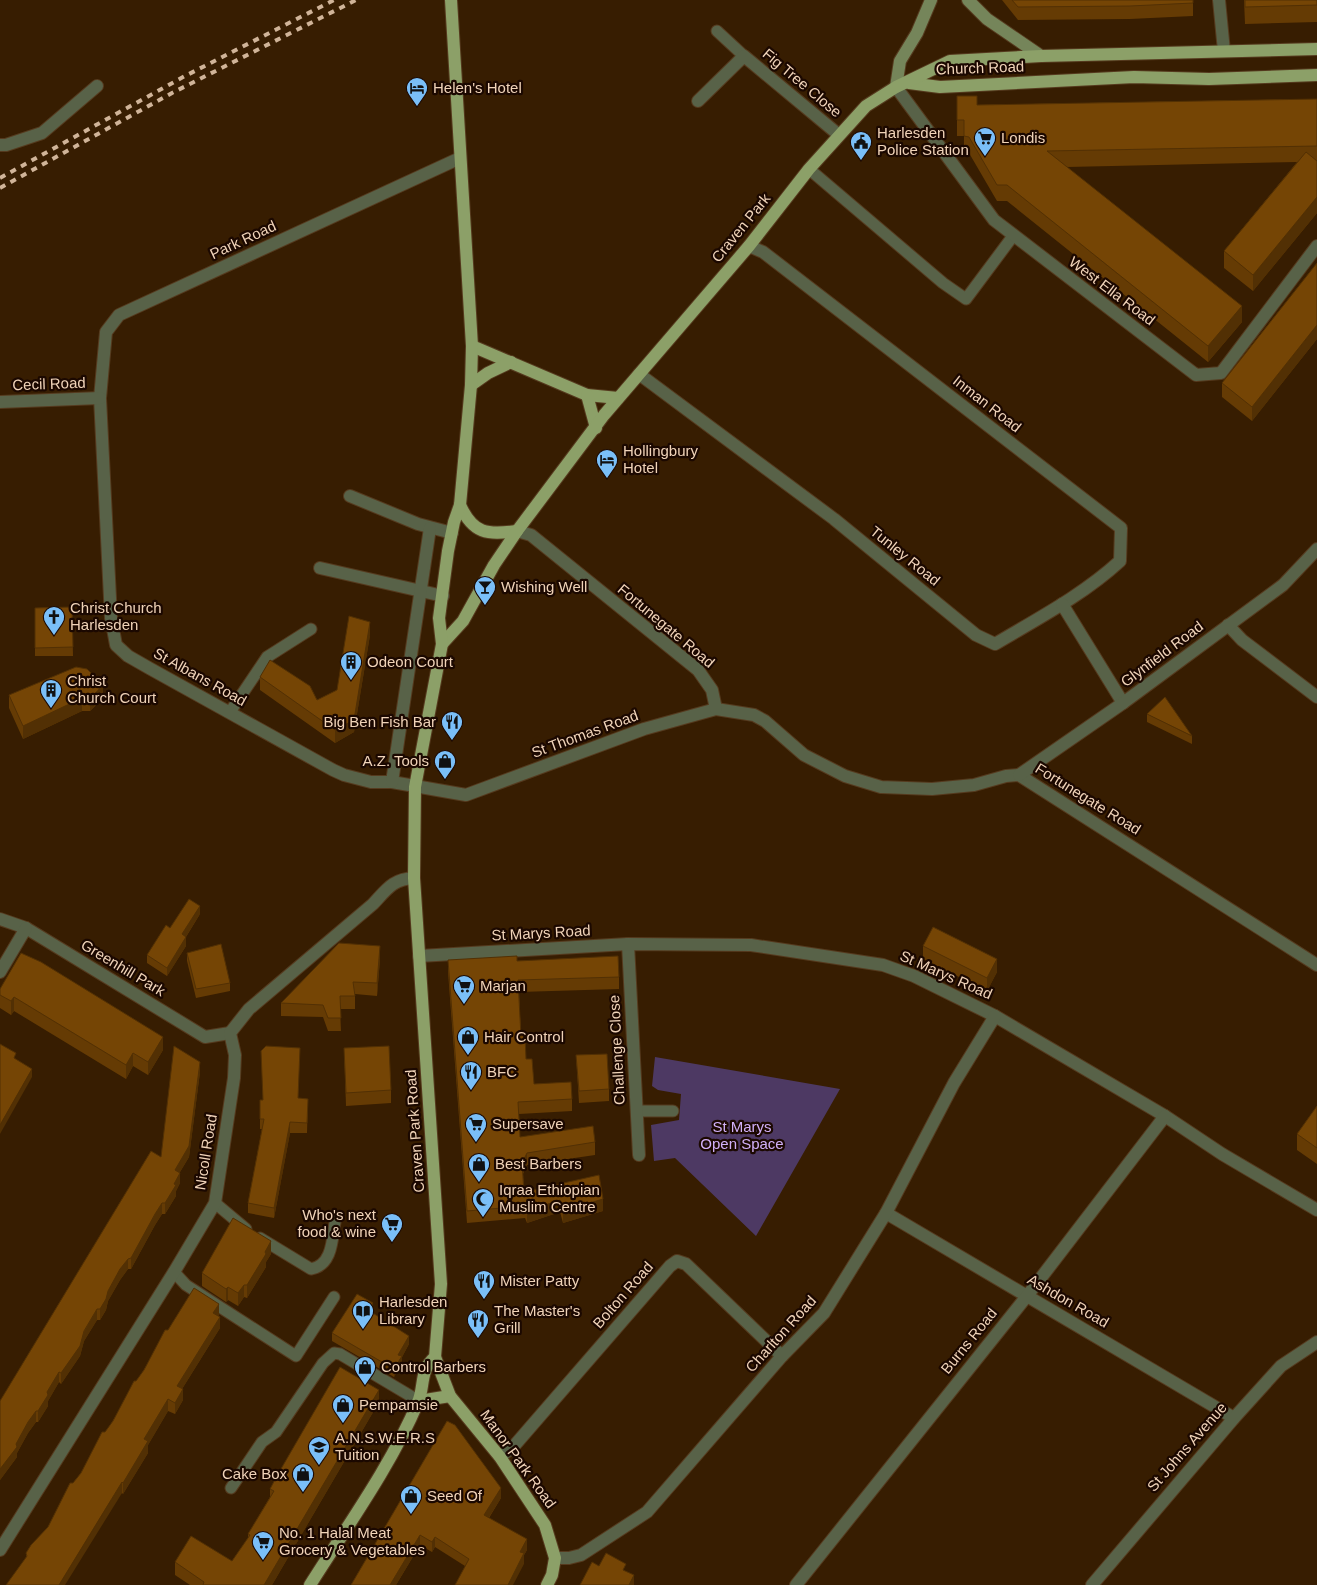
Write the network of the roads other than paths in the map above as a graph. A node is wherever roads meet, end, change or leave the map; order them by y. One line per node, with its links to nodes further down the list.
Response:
1 (931, 0): 13 (street)
2 (968, 0): 9 (street)
3 (1219, 0): 7 (street)
4 (452, 4): 17 (main road)
5 (717, 31): 8 (lane, Fig Tree Close)
6 (1317, 49): 7 (main road, Church Road)
7 (1224, 51): 9 (main road, Church Road)
8 (744, 56): 14 (street, Fig Tree Close); 15 (street, Fig Tree Close)
9 (1041, 56): 11 (main road, Church Road)
10 (1317, 75): 11 (main road, Church Road)
11 (909, 82): 13 (main road, Craven Park)
12 (97, 86): 16 (street)
13 (896, 87): 15 (main road, Craven Park); 19 (street, West Ella Road)
14 (698, 101)
15 (839, 135): 18 (main road, Craven Park)
16 (0, 145)
17 (460, 158): 22 (main road); 27 (street, Park Road)
18 (809, 168): 19 (lane); 20 (main road, Craven Park)
19 (1013, 236): 21 (street, West Ella Road)
20 (749, 246): 24 (main road, Craven Park); 40 (street, Inman Road)
21 (1317, 246)
22 (472, 346): 23 (main road); 25 (main road)
23 (511, 362): 25 (main road); 26 (main road)
24 (639, 374): 28 (main road, Craven Park); 40 (street, Tunley Road)
25 (471, 385): 32 (main road)
26 (587, 395): 28 (main road); 30 (main road)
27 (100, 398): 29 (street, Cecil Road); 47 (street, St Albans Road)
28 (618, 398): 30 (main road, Craven Park)
29 (0, 402)
30 (596, 428): 34 (main road, Craven Park)
31 (350, 496): 33 (street)
32 (460, 504): 34 (main road); 35 (main road, Craven Park Road)
33 (430, 528): 35 (street); 38 (street)
34 (517, 531): 43 (main road); 46 (street, Fortunegate Road)
35 (452, 533): 39 (main road, Craven Park Road)
36 (1317, 549): 41 (street, Glynfield Road)
37 (320, 568): 38 (street)
38 (420, 591): 39 (street); 49 (street)
39 (443, 596): 43 (main road, Craven Park Road)
40 (1062, 604): 45 (street)
41 (1228, 626): 44 (street); 45 (street, Glynfield Road)
42 (311, 629): 47 (lane)
43 (442, 644): 50 (main road, Craven Park Road)
44 (1317, 696)
45 (1123, 704): 48 (street, Glynfield Road)
46 (716, 709): 48 (street, Fortunegate Road); 51 (street, St Thomas Road)
47 (230, 712): 49 (street, St Albans Road)
48 (1019, 774): 57 (street, Fortunegate Road)
49 (392, 782): 50 (street, St Albans Road)
50 (415, 787): 51 (street, St Albans Road); 52 (main road, Craven Park Road)
51 (466, 795)
52 (414, 878): 56 (main road, Craven Park Road); 60 (street)
53 (0, 919): 54 (street, Greenhill Park)
54 (26, 928): 58 (street); 60 (street, Greenhill Park)
55 (628, 944): 56 (street, St Marys Road); 59 (street, St Marys Road); 62 (street, Challenge Close)
56 (419, 956): 74 (main road, Craven Park Road)
57 (1317, 965)
58 (0, 972)
59 (995, 1016): 63 (street, St Marys Road); 67 (street, Charlton Road)
60 (230, 1033): 65 (street, Nicoll Road)
61 (673, 1111): 62 (lane)
62 (637, 1112): 64 (street, Challenge Close)
63 (1165, 1116): 66 (street, St Marys Road); 70 (street, Burns Road)
64 (639, 1155)
65 (215, 1203): 68 (lane); 69 (street, Nicoll Road)
66 (1317, 1210)
67 (886, 1213): 70 (street, Ashdon Road); 73 (street, Charlton Road)
68 (336, 1216)
69 (174, 1272): 71 (lane); 80 (street, Nicoll Road)
70 (1027, 1296): 77 (street, Ashdon Road); 84 (street, Burns Road)
71 (334, 1297)
72 (1317, 1342): 77 (street, St Johns Avenue)
73 (782, 1356): 78 (street, Bolton Road); 81 (street, Charlton Road)
74 (435, 1357): 75 (main road, Manor Park Road); 76 (main road, Craven Park Road)
75 (450, 1396): 76 (main road); 78 (main road, Manor Park Road)
76 (419, 1401): 79 (lane); 82 (main road, Craven Park Road)
77 (1234, 1418): 85 (street, St Johns Avenue)
78 (500, 1457): 81 (main road, Manor Park Road)
79 (231, 1488)
80 (0, 1550)
81 (554, 1558): 83 (main road, Manor Park Road)
82 (310, 1585)
83 (547, 1585)
84 (796, 1585)
85 (1092, 1585)

